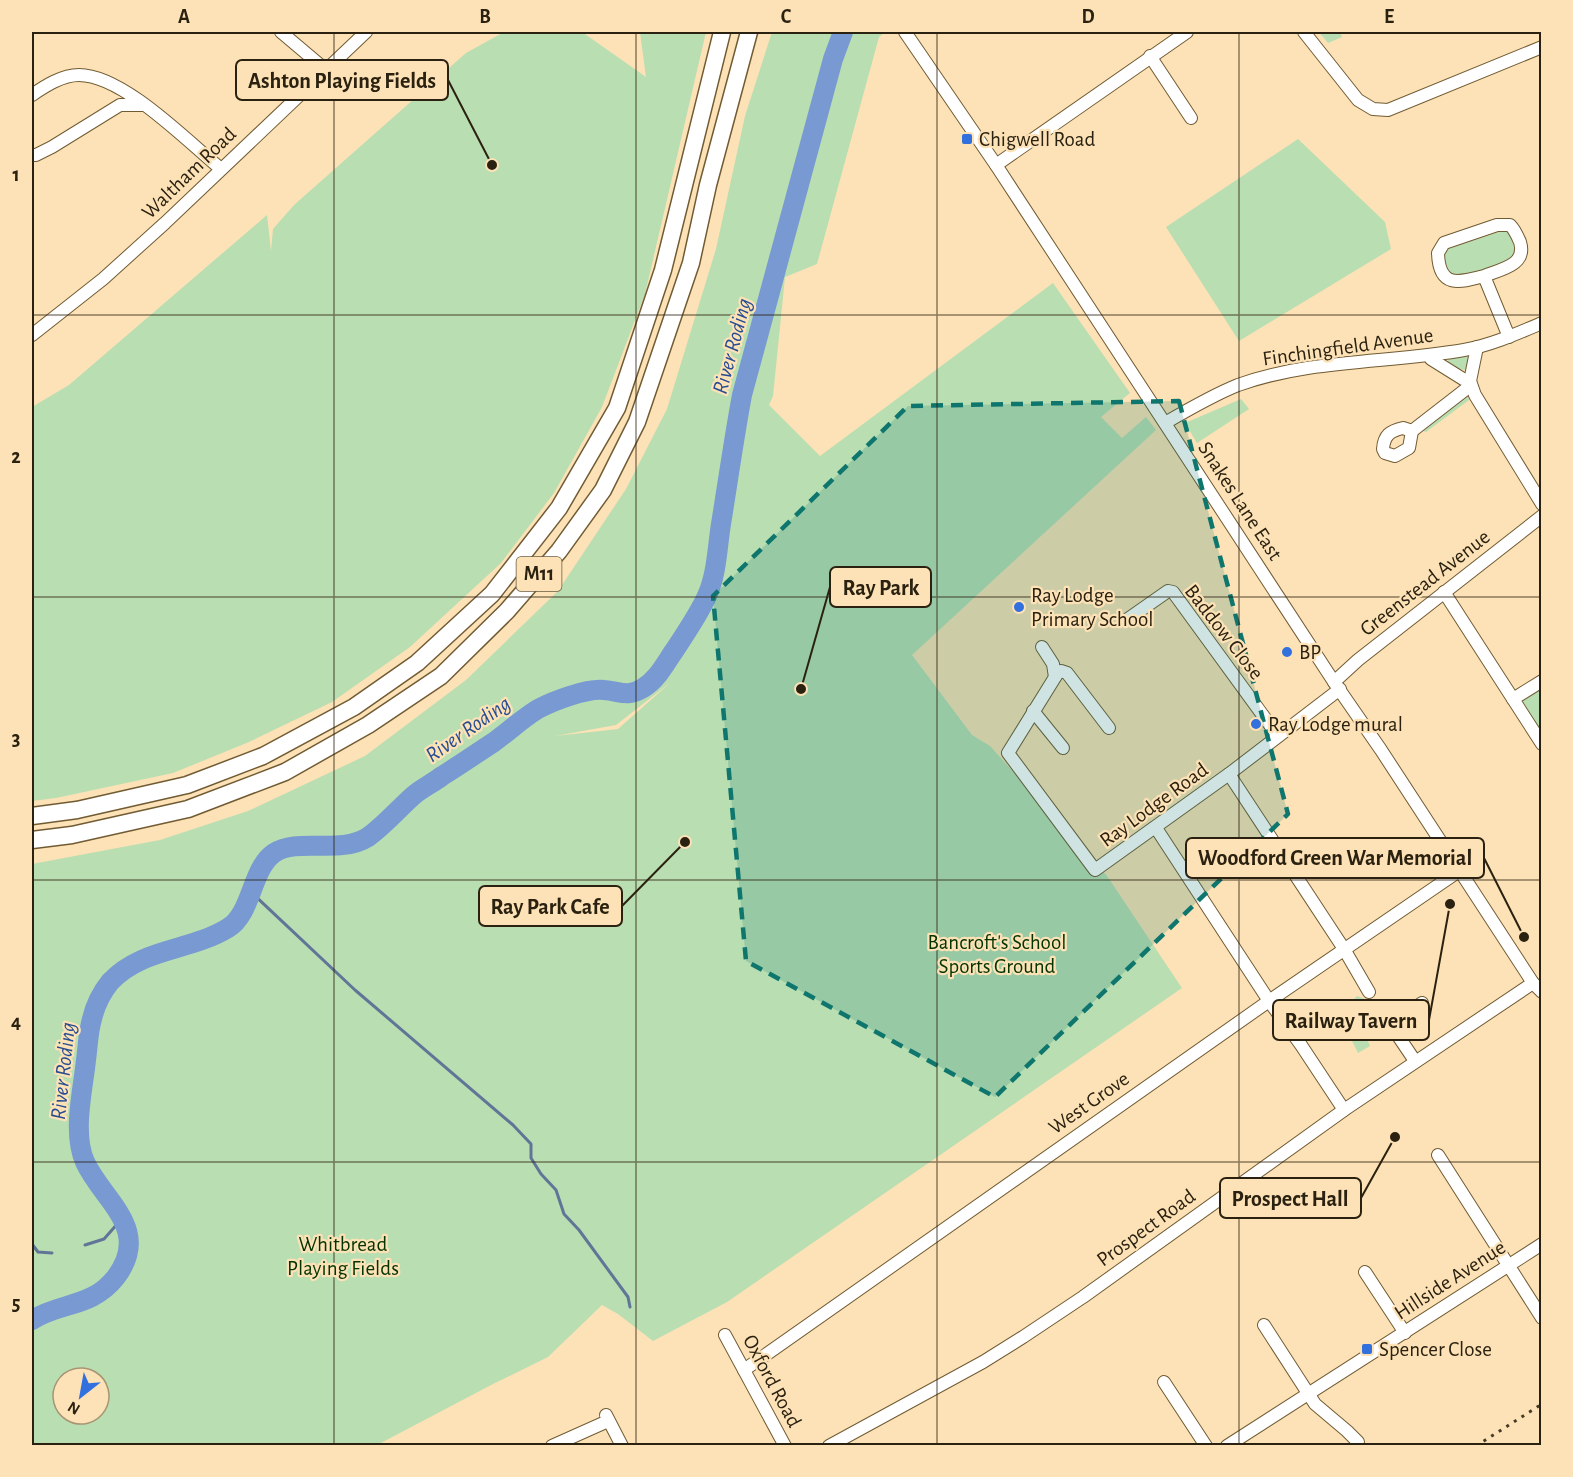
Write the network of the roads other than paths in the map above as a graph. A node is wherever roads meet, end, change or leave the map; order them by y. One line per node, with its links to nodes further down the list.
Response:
1 (281, 32): 10 (street)
2 (366, 32): 10 (street, Waltham Road)
3 (722, 32): 41 (highway, M11)
4 (748, 32): 43 (highway, M11)
5 (905, 32): 15 (street, Snakes Lane East)
6 (1187, 32): 9 (street)
7 (1304, 32): 8 (street)
8 (1542, 47)
9 (1150, 56): 13 (street); 15 (street)
10 (326, 70): 16 (street, Waltham Road)
11 (32, 95): 12 (street)
12 (145, 105): 14 (street); 16 (street)
13 (1191, 118)
14 (32, 155)
15 (996, 165): 24 (street, Snakes Lane East)
16 (221, 169): 19 (street, Waltham Road)
17 (1485, 276): 17 (street); 20 (street)
18 (1542, 323): 20 (street, Finchingfield Avenue)
19 (32, 334)
20 (1509, 337): 21 (street, Finchingfield Avenue)
21 (1477, 347): 22 (street, Finchingfield Avenue); 23 (street)
22 (1431, 355): 23 (street); 24 (street, Finchingfield Avenue)
23 (1470, 383): 25 (street); 26 (street)
24 (1165, 423): 33 (street, Snakes Lane East)
25 (1412, 431)
26 (1542, 504)
27 (1542, 516): 28 (street, Greenstead Avenue)
28 (1444, 592): 33 (street, Greenstead Avenue); 34 (street)
29 (1128, 619): 37 (street, Baddow Close)
30 (1042, 647): 31 (street)
31 (1056, 675): 35 (street, Ray Lodge Road); 36 (street)
32 (1542, 681): 34 (street)
33 (1337, 685): 37 (street, Ray Lodge Road); 44 (street, Snakes Lane East)
34 (1513, 699): 38 (street)
35 (1033, 711): 39 (street); 42 (street, Ray Lodge Road)
36 (1109, 728)
37 (1278, 736): 40 (street, Ray Lodge Road)
38 (1542, 744)
39 (1063, 748)
40 (1229, 774): 42 (street, Ray Lodge Road); 45 (street)
41 (32, 816)
42 (1156, 828): 48 (street)
43 (32, 840)
44 (1459, 871): 45 (street, West Grove); 46 (street, Snakes Lane East)
45 (1344, 949): 47 (street); 48 (street, West Grove)
46 (1537, 987): 50 (street, Prospect Road)
47 (1369, 992)
48 (1269, 1001): 51 (street); 60 (street, West Grove)
49 (1422, 1003): 50 (street)
50 (1415, 1061): 51 (street, Prospect Road)
51 (1344, 1110): 67 (street, Prospect Road)
52 (1438, 1155): 54 (street)
53 (1542, 1244): 54 (street, Hillside Avenue)
54 (1508, 1265): 56 (street); 58 (street, Hillside Avenue)
55 (1365, 1272): 58 (street)
56 (1542, 1318)
57 (1264, 1325): 62 (street)
58 (1405, 1333): 62 (street, Hillside Avenue)
59 (725, 1335): 60 (street, Oxford Road)
60 (744, 1370): 66 (street, Oxford Road)
61 (1164, 1382): 68 (street)
62 (1309, 1393): 63 (street); 69 (street, Hillside Avenue)
63 (1358, 1442)
64 (552, 1446): 65 (street)
65 (622, 1446)
66 (785, 1446)
67 (829, 1446)
68 (1206, 1446)
69 (1227, 1446)

